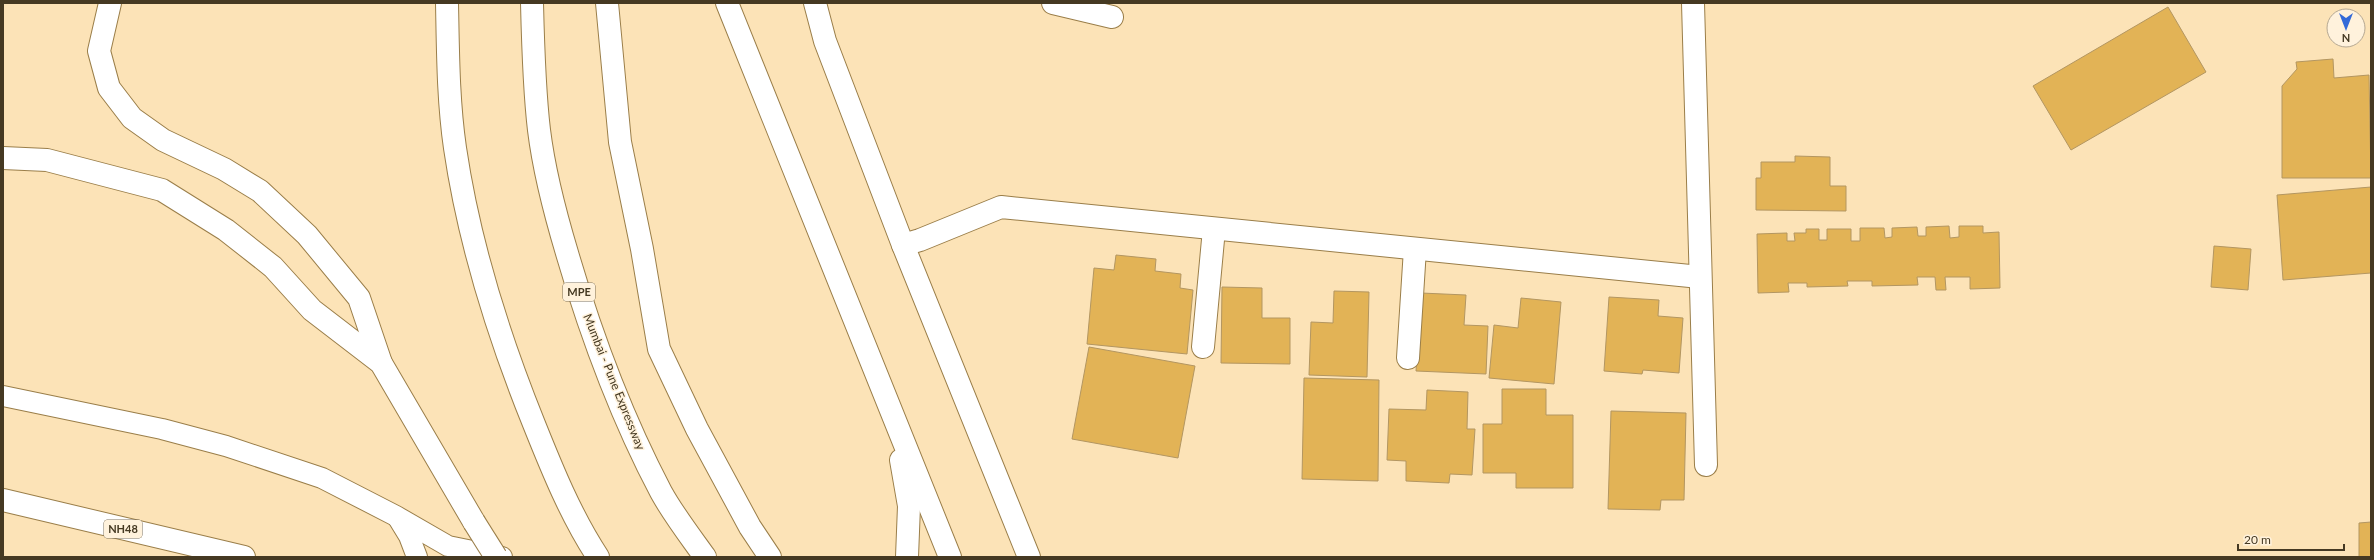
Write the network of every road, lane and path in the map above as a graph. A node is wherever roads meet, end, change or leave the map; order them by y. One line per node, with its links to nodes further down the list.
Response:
1 (110, 3): 17 (main road)
2 (447, 3): 27 (main road)
3 (532, 3): 28 (main road, Mumbai - Pune Expressway / MPE)
4 (607, 3): 29 (main road)
5 (727, 3): 19 (main road)
6 (815, 3): 12 (main road)
7 (1053, 3): 9 (main road)
8 (1693, 3): 14 (main road)
9 (1112, 17)
10 (3, 158): 17 (main road)
11 (1214, 229): 12 (main road); 13 (main road); 15 (main road)
12 (904, 245): 32 (main road)
13 (1415, 249): 14 (main road); 16 (main road)
14 (1700, 277): 20 (main road)
15 (1204, 347)
16 (1408, 358)
17 (381, 363): 25 (main road, bridge)
18 (3, 396): 22 (lane)
19 (896, 423): 30 (main road); 31 (main road)
20 (1706, 465)
21 (3, 500): 23 (main road, NH48)
22 (396, 516): 24 (lane); 26 (lane)
23 (244, 557)
24 (417, 557)
25 (496, 557)
26 (502, 557)
27 (598, 557)
28 (705, 557)
29 (770, 557)
30 (907, 557)
31 (950, 557)
32 (1029, 557)

